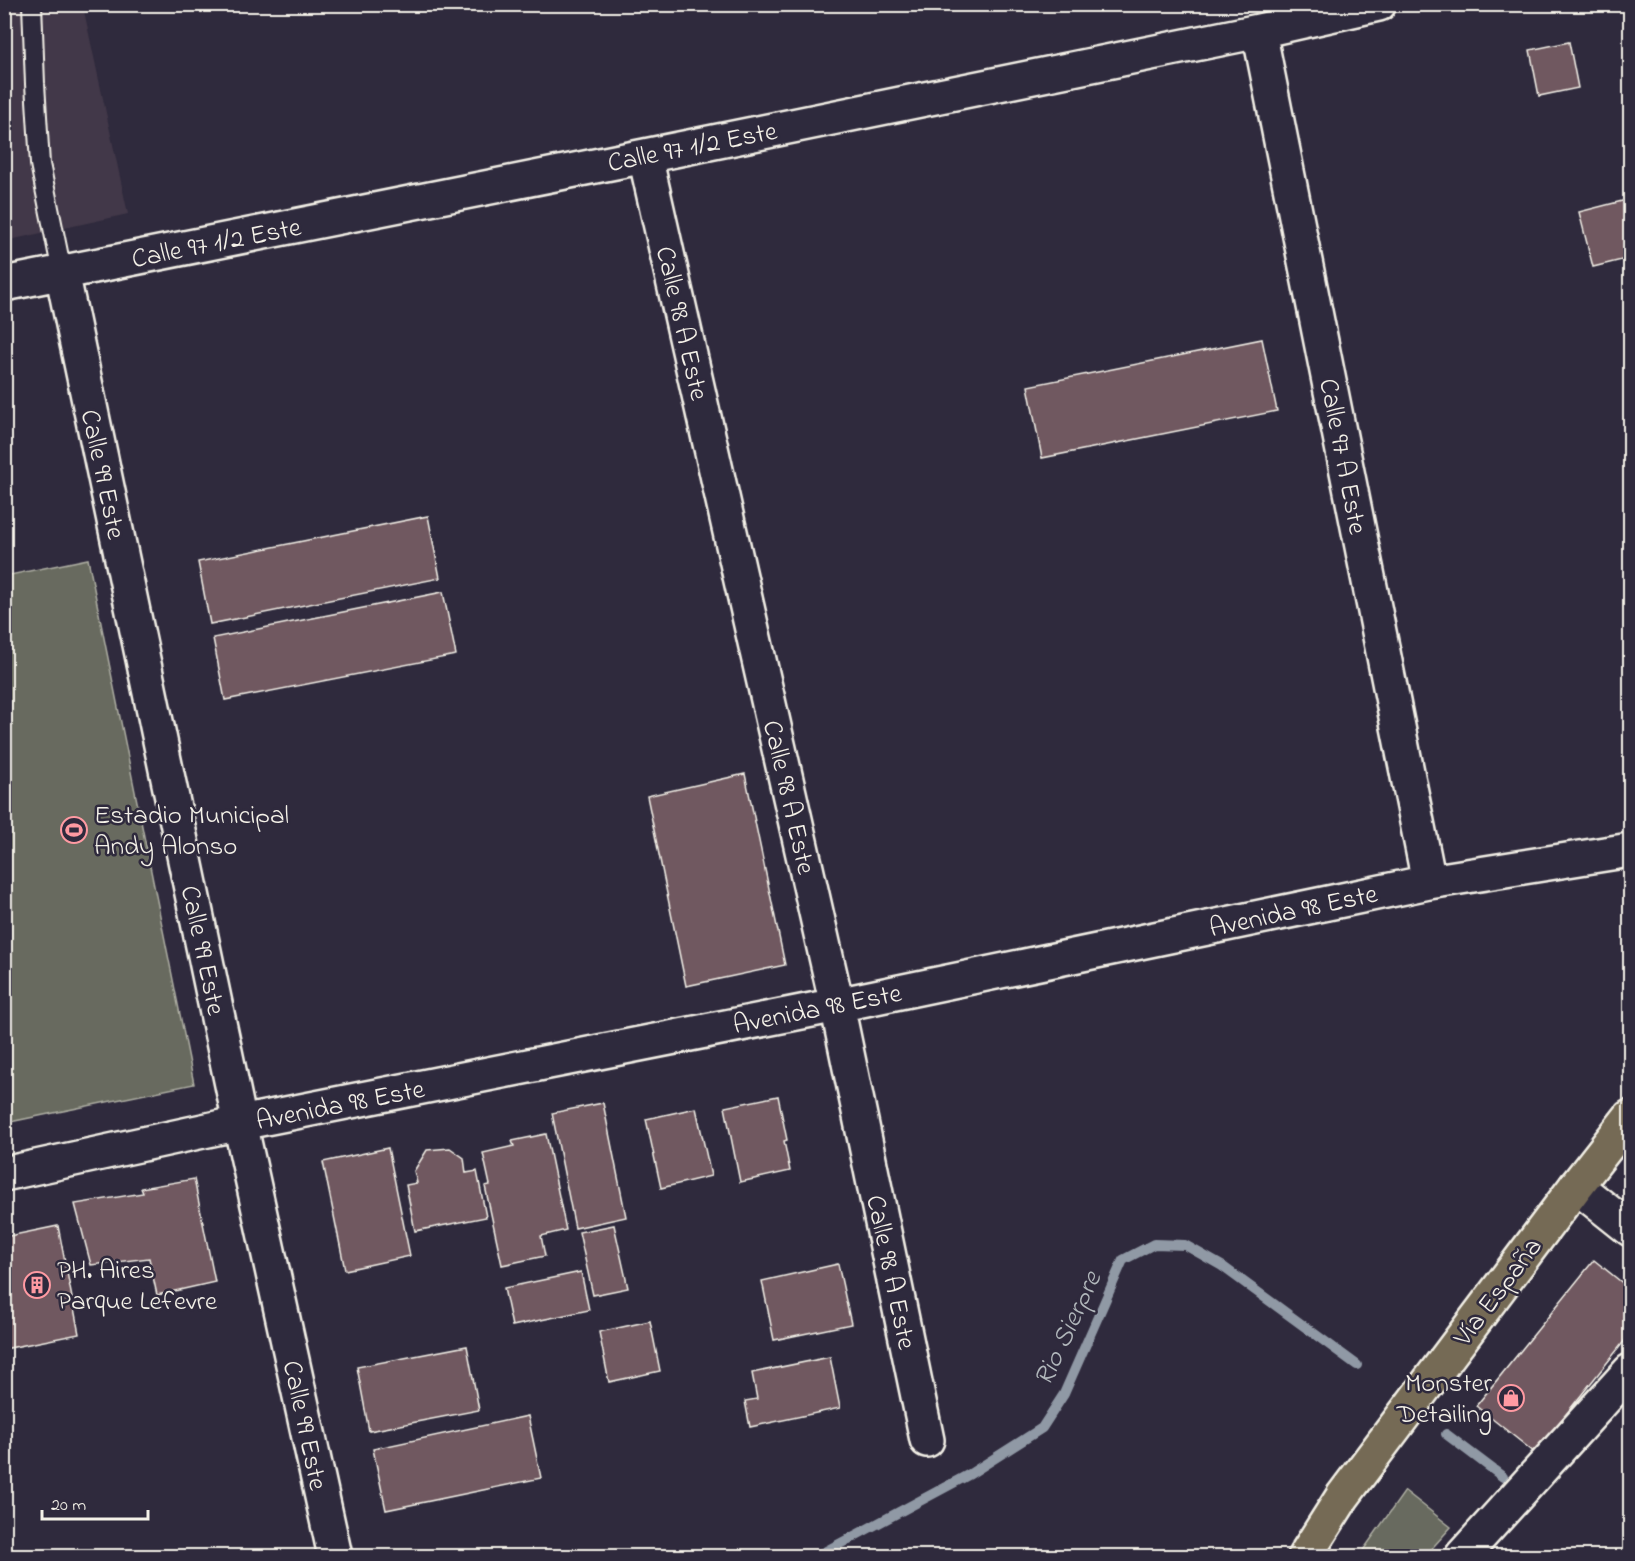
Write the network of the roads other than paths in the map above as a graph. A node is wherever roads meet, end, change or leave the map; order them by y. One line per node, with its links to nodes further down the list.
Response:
1 (32, 4): 5 (lane)
2 (1379, 4): 3 (street, Calle 97 1/2 Este)
3 (1259, 31): 4 (street, Calle 97 1/2 Este); 8 (street, Calle 97 A Este)
4 (645, 156): 5 (street, Calle 97 1/2 Este); 9 (street, Calle 98 A Este)
5 (62, 272): 6 (street, Calle 97 1/2 Este); 11 (street, Calle 99 Este)
6 (4, 284)
7 (1630, 850): 8 (street, Avenida 98 Este)
8 (1429, 882): 9 (street, Avenida 98 Este)
9 (837, 1005): 11 (street, Avenida 98 Este); 16 (street, Calle 98 A Este)
10 (1630, 1117): 13 (main road, Vía España)
11 (240, 1123): 12 (street, Avenida 98 Este); 17 (street, Calle 99 Este)
12 (4, 1174)
13 (1576, 1186): 14 (street); 18 (main road, Vía España)
14 (1630, 1229)
15 (1630, 1371): 19 (street)
16 (927, 1440)
17 (335, 1557)
18 (1305, 1557)
19 (1462, 1557)

